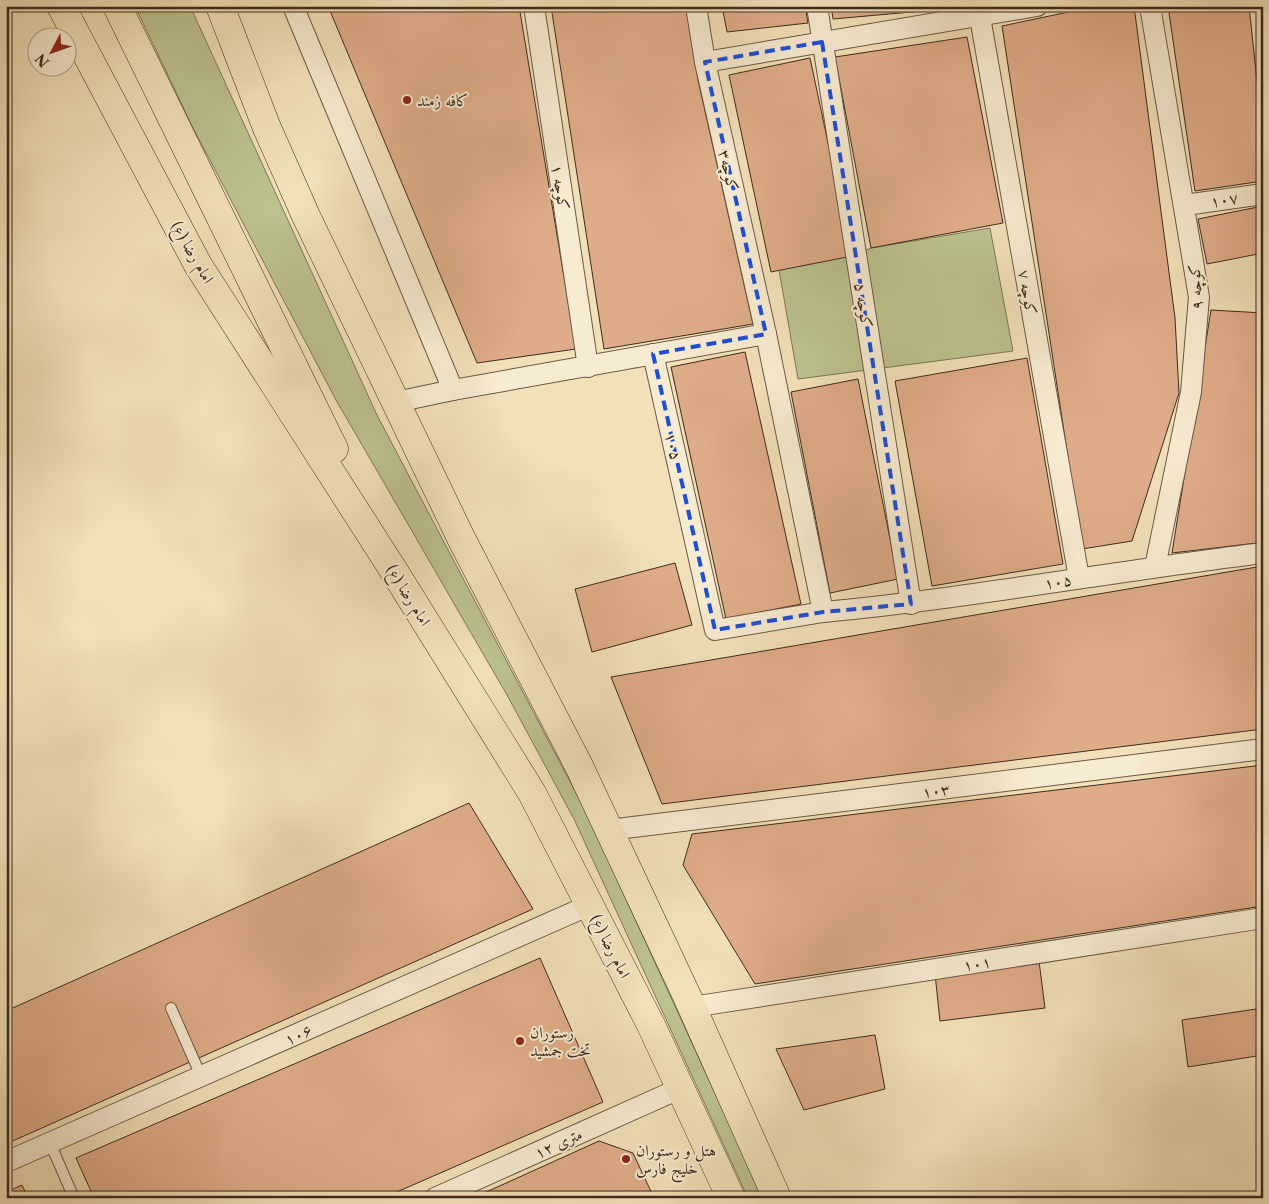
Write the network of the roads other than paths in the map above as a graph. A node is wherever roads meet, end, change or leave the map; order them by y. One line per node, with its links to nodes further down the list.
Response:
1 (61, 6): 24 (main road, امام رضا (ع))
2 (116, 6): 24 (main road)
3 (208, 6): 14 (main road)
4 (220, 6): 14 (main road)
5 (293, 6): 20 (street)
6 (534, 6): 19 (street, کوچه ۱)
7 (696, 6): 13 (street, کوچه۳)
8 (817, 6): 12 (street, کوچه ۵)
9 (1037, 6): 11 (street)
10 (1150, 6): 16 (street, کوچه ۹)
11 (979, 11): 12 (street); 25 (street, کوچه ۷)
12 (822, 42): 13 (street); 26 (street, کوچه ۵)
13 (705, 62): 17 (street, کوچه۳)
14 (267, 128): 21 (main road)
15 (1263, 194): 16 (street, ۱۰۷)
16 (1185, 205): 23 (street, کوچه ۹)
17 (766, 334): 18 (street); 27 (street)
18 (653, 354): 19 (street); 27 (street, ۱۰۵)
19 (588, 367): 20 (street)
20 (453, 390): 21 (street)
21 (396, 402): 29 (main road)
22 (1263, 553): 23 (street, ۱۰۵)
23 (1155, 567): 25 (street, ۱۰۵)
24 (394, 571): 30 (main road, امام رضا (ع))
25 (1079, 578): 26 (street, ۱۰۵)
26 (911, 604): 27 (street, ۱۰۵)
27 (823, 612)
28 (1263, 749): 29 (street, ۱۰۳)
29 (609, 830): 32 (main road)
30 (590, 905): 34 (street, ۱۰۶); 35 (main road, امام رضا (ع))
31 (1263, 918): 32 (street, ۱۰۱)
32 (692, 1007): 41 (main road)
33 (171, 1008): 34 (lane)
34 (202, 1076): 36 (street, ۱۰۶)
35 (680, 1088): 39 (street, ۱۲ متری); 40 (main road, امام رضا (ع))
36 (50, 1143): 37 (street, ۱۰۶); 38 (lane)
37 (6, 1162)
38 (74, 1198)
39 (435, 1198)
40 (731, 1198)
41 (777, 1198)

